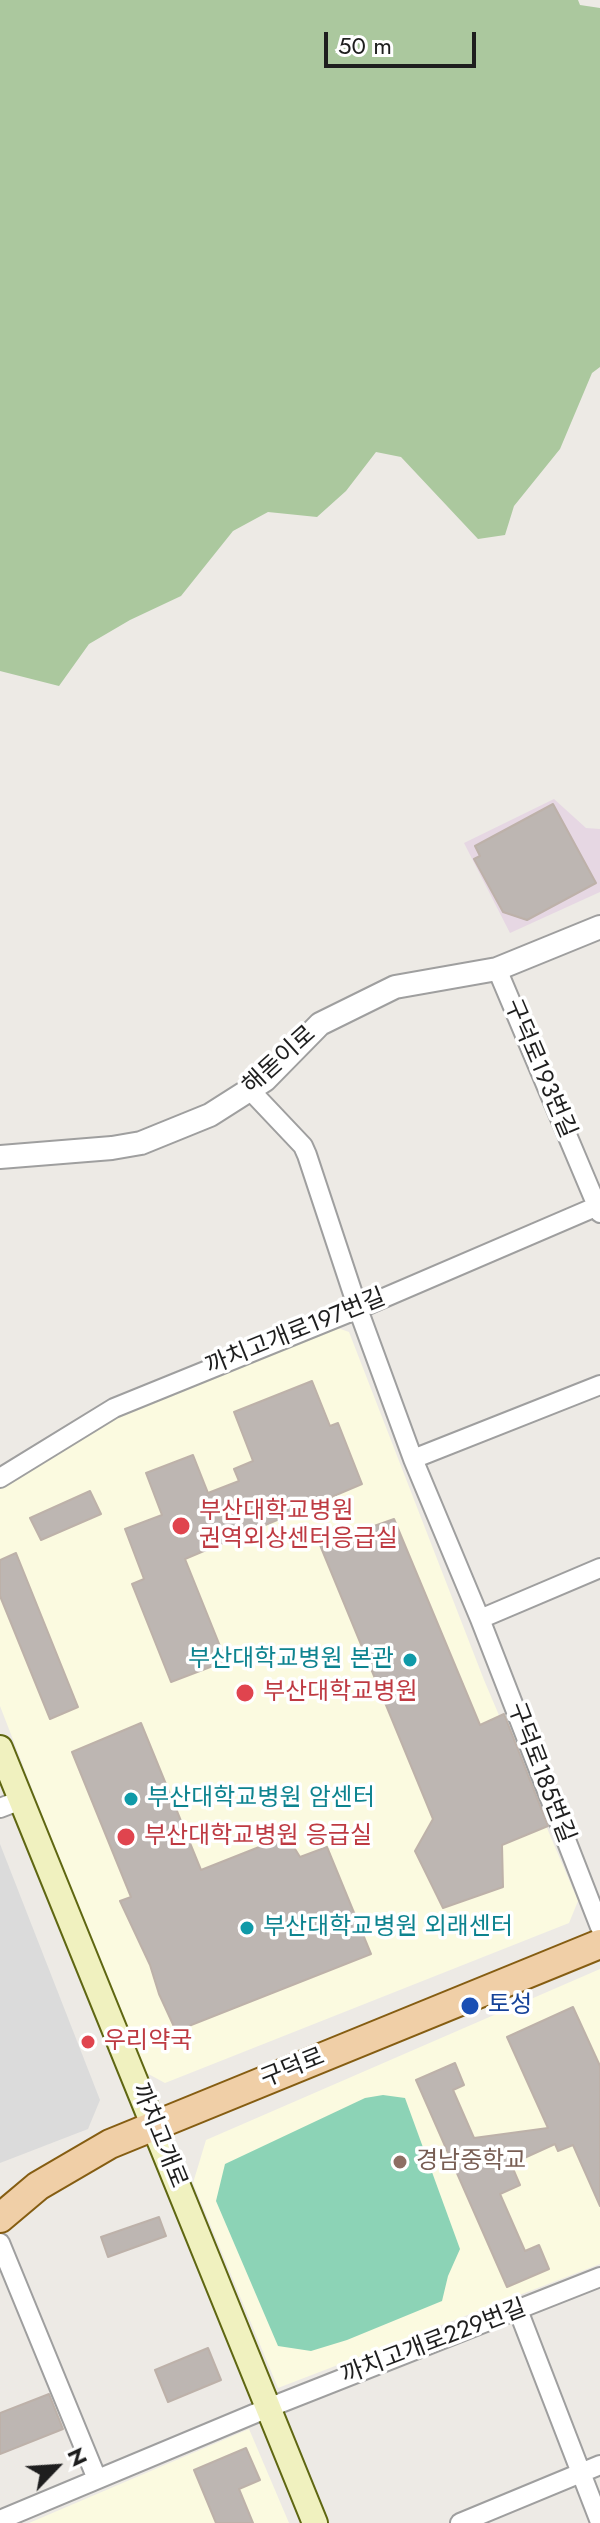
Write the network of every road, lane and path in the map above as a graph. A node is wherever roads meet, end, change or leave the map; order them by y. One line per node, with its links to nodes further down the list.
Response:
1 (600, 927): 2 (street, 해돋이로)
2 (497, 969): 3 (street, 해돋이로); 5 (street, 구덕로193번길)
3 (250, 1090): 4 (street, 해돋이로); 6 (street, 구덕로185번길)
4 (0, 1157)
5 (599, 1208): 6 (street, 까치고개로197번길)
6 (358, 1309): 8 (street, 구덕로185번길); 9 (street, 까치고개로197번길)
7 (600, 1385): 8 (street)
8 (413, 1459): 11 (street, 구덕로185번길)
9 (0, 1478)
10 (600, 1568): 11 (street)
11 (480, 1619): 14 (street, 구덕로185번길)
12 (0, 1748): 13 (main road, 까치고개로)
13 (10, 1804): 16 (main road, 까치고개로)
14 (600, 1927)
15 (600, 1944): 16 (main road, 구덕로)
16 (154, 2126): 17 (main road, 구덕로); 21 (main road, 까치고개로)
17 (0, 2218)
18 (0, 2243): 24 (street)
19 (600, 2277): 20 (street, 까치고개로229번길)
20 (518, 2310): 21 (street, 까치고개로229번길); 23 (street)
21 (268, 2408): 24 (street, 까치고개로229번길); 27 (main road, 까치고개로)
22 (600, 2465): 23 (street)
23 (580, 2472): 26 (street); 28 (street)
24 (97, 2479): 25 (street, 까치고개로229번길)
25 (0, 2520)
26 (600, 2522)
27 (315, 2523)
28 (460, 2523)

